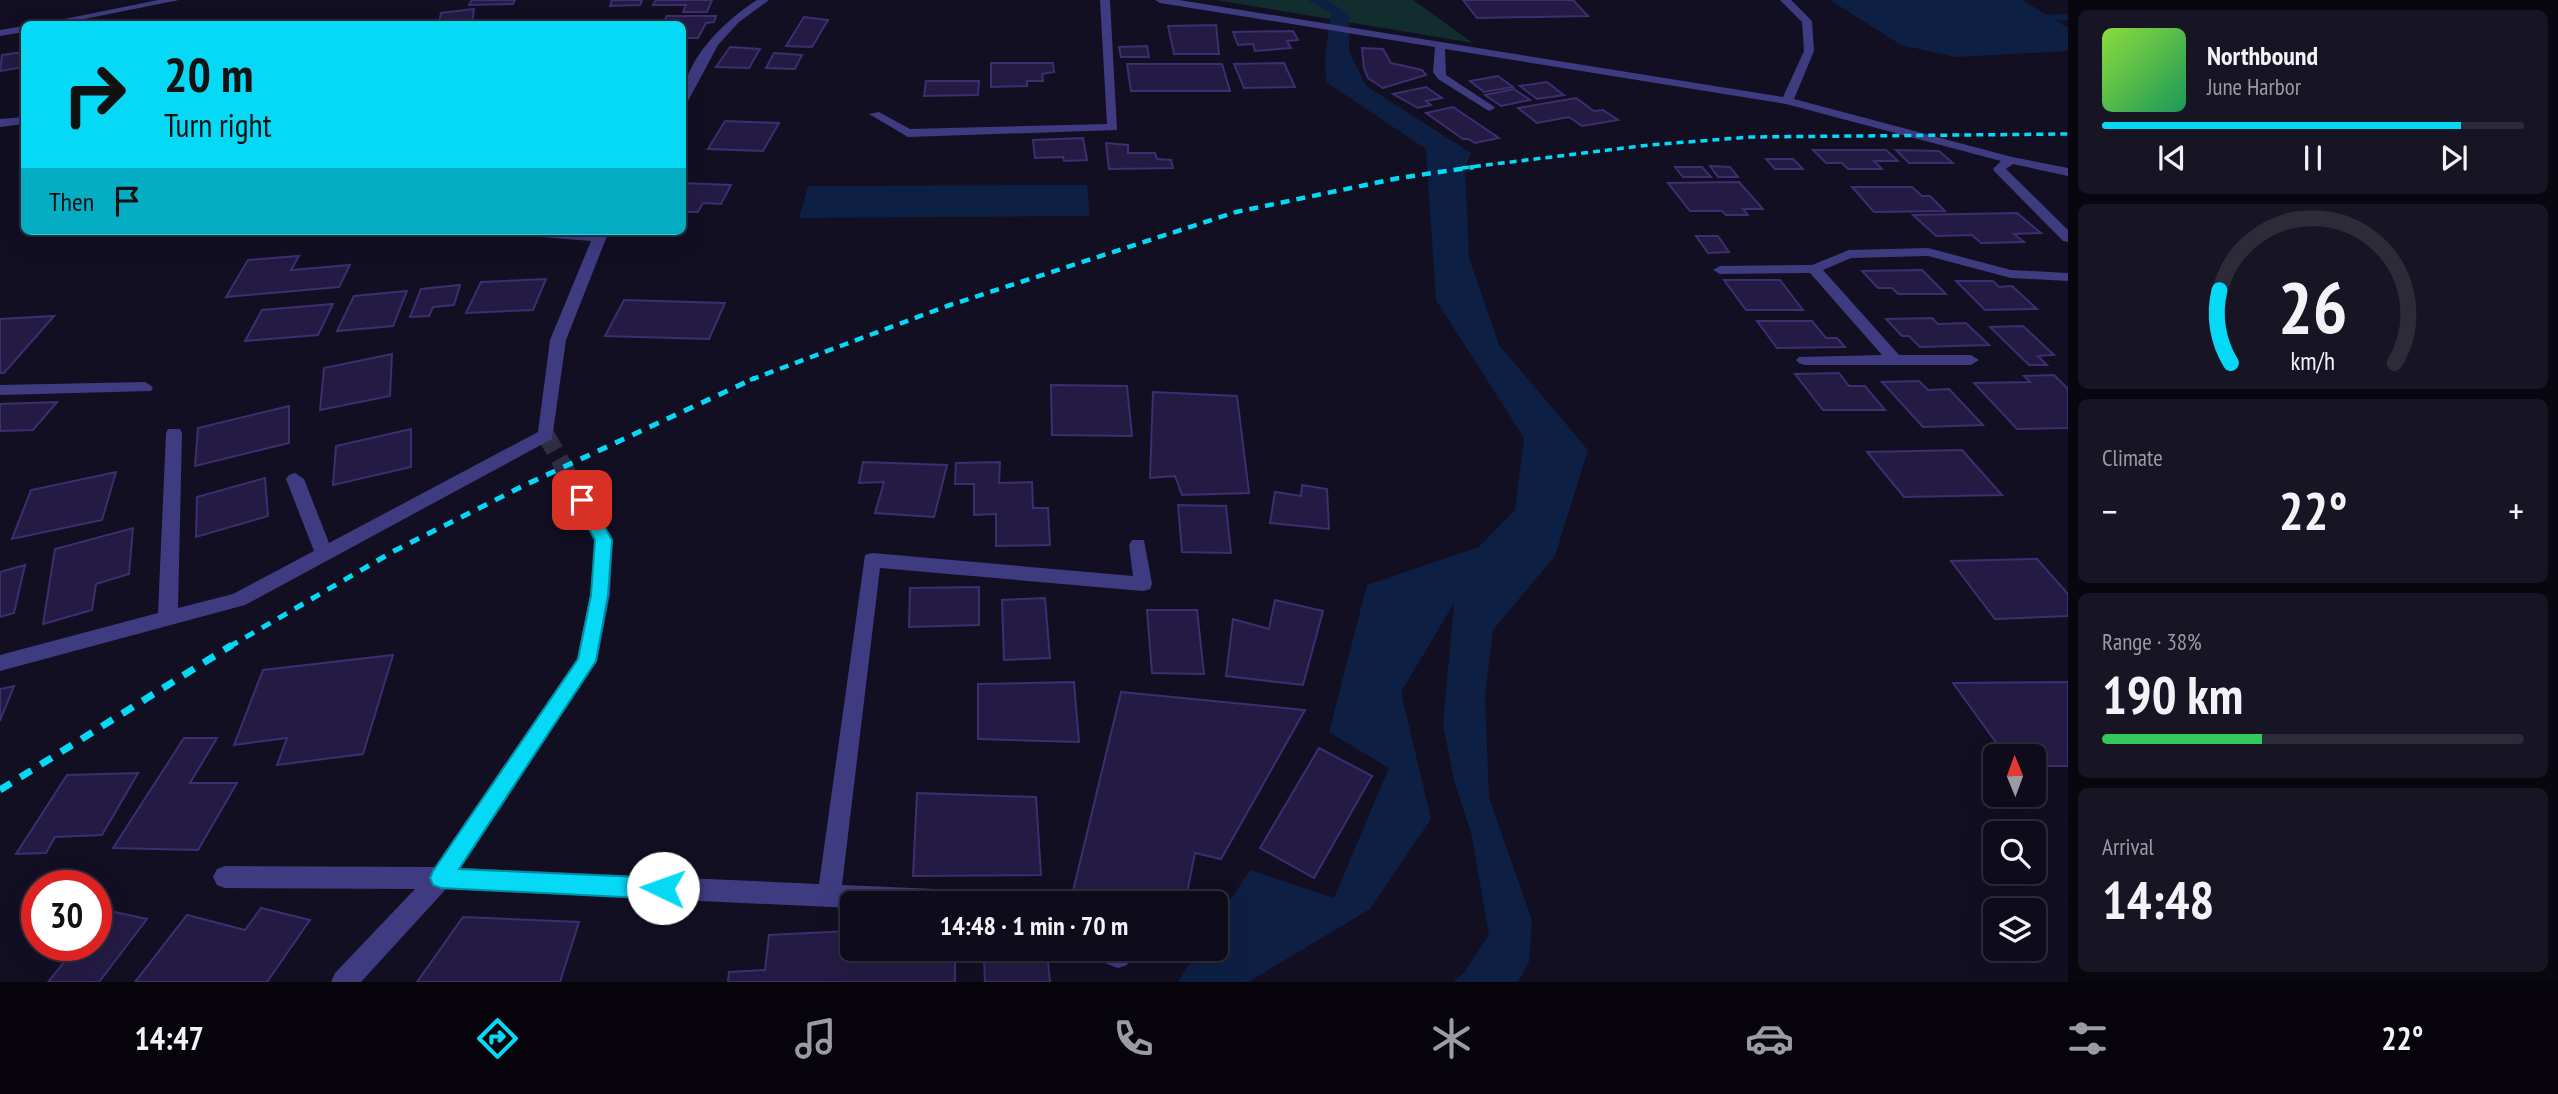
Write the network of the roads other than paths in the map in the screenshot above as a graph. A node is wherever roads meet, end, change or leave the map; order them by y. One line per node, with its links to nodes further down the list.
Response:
1 (174, 0): 6 (street)
2 (764, 0): 10 (street)
3 (1105, 0): 13 (street)
4 (1160, 0): 9 (street)
5 (1785, 0): 11 (street)
6 (62, 21)
7 (21, 30): 8 (street)
8 (0, 33)
9 (1440, 46): 11 (street); 12 (street)
10 (688, 75)
11 (1787, 101): 16 (street)
12 (1489, 108)
13 (875, 114)
14 (21, 121): 15 (street)
15 (0, 123)
16 (2011, 160): 17 (street); 19 (street)
17 (2068, 172)
18 (600, 235): 32 (street)
19 (2068, 238)
20 (1720, 270): 21 (street)
21 (1814, 270): 22 (street); 24 (street)
22 (2068, 277)
23 (1804, 360): 24 (street)
24 (1895, 360): 25 (street)
25 (1971, 360)
26 (145, 387): 27 (street)
27 (0, 390)
28 (174, 433): 33 (street)
29 (295, 479): 32 (street)
30 (582, 500): 36 (street)
31 (1138, 545): 37 (street)
32 (324, 554): 33 (street)
33 (169, 618): 34 (street)
34 (0, 663)
35 (225, 877): 36 (street)
36 (441, 878): 37 (street); 39 (street)
37 (829, 896): 38 (street)
38 (840, 897)
39 (344, 982)

